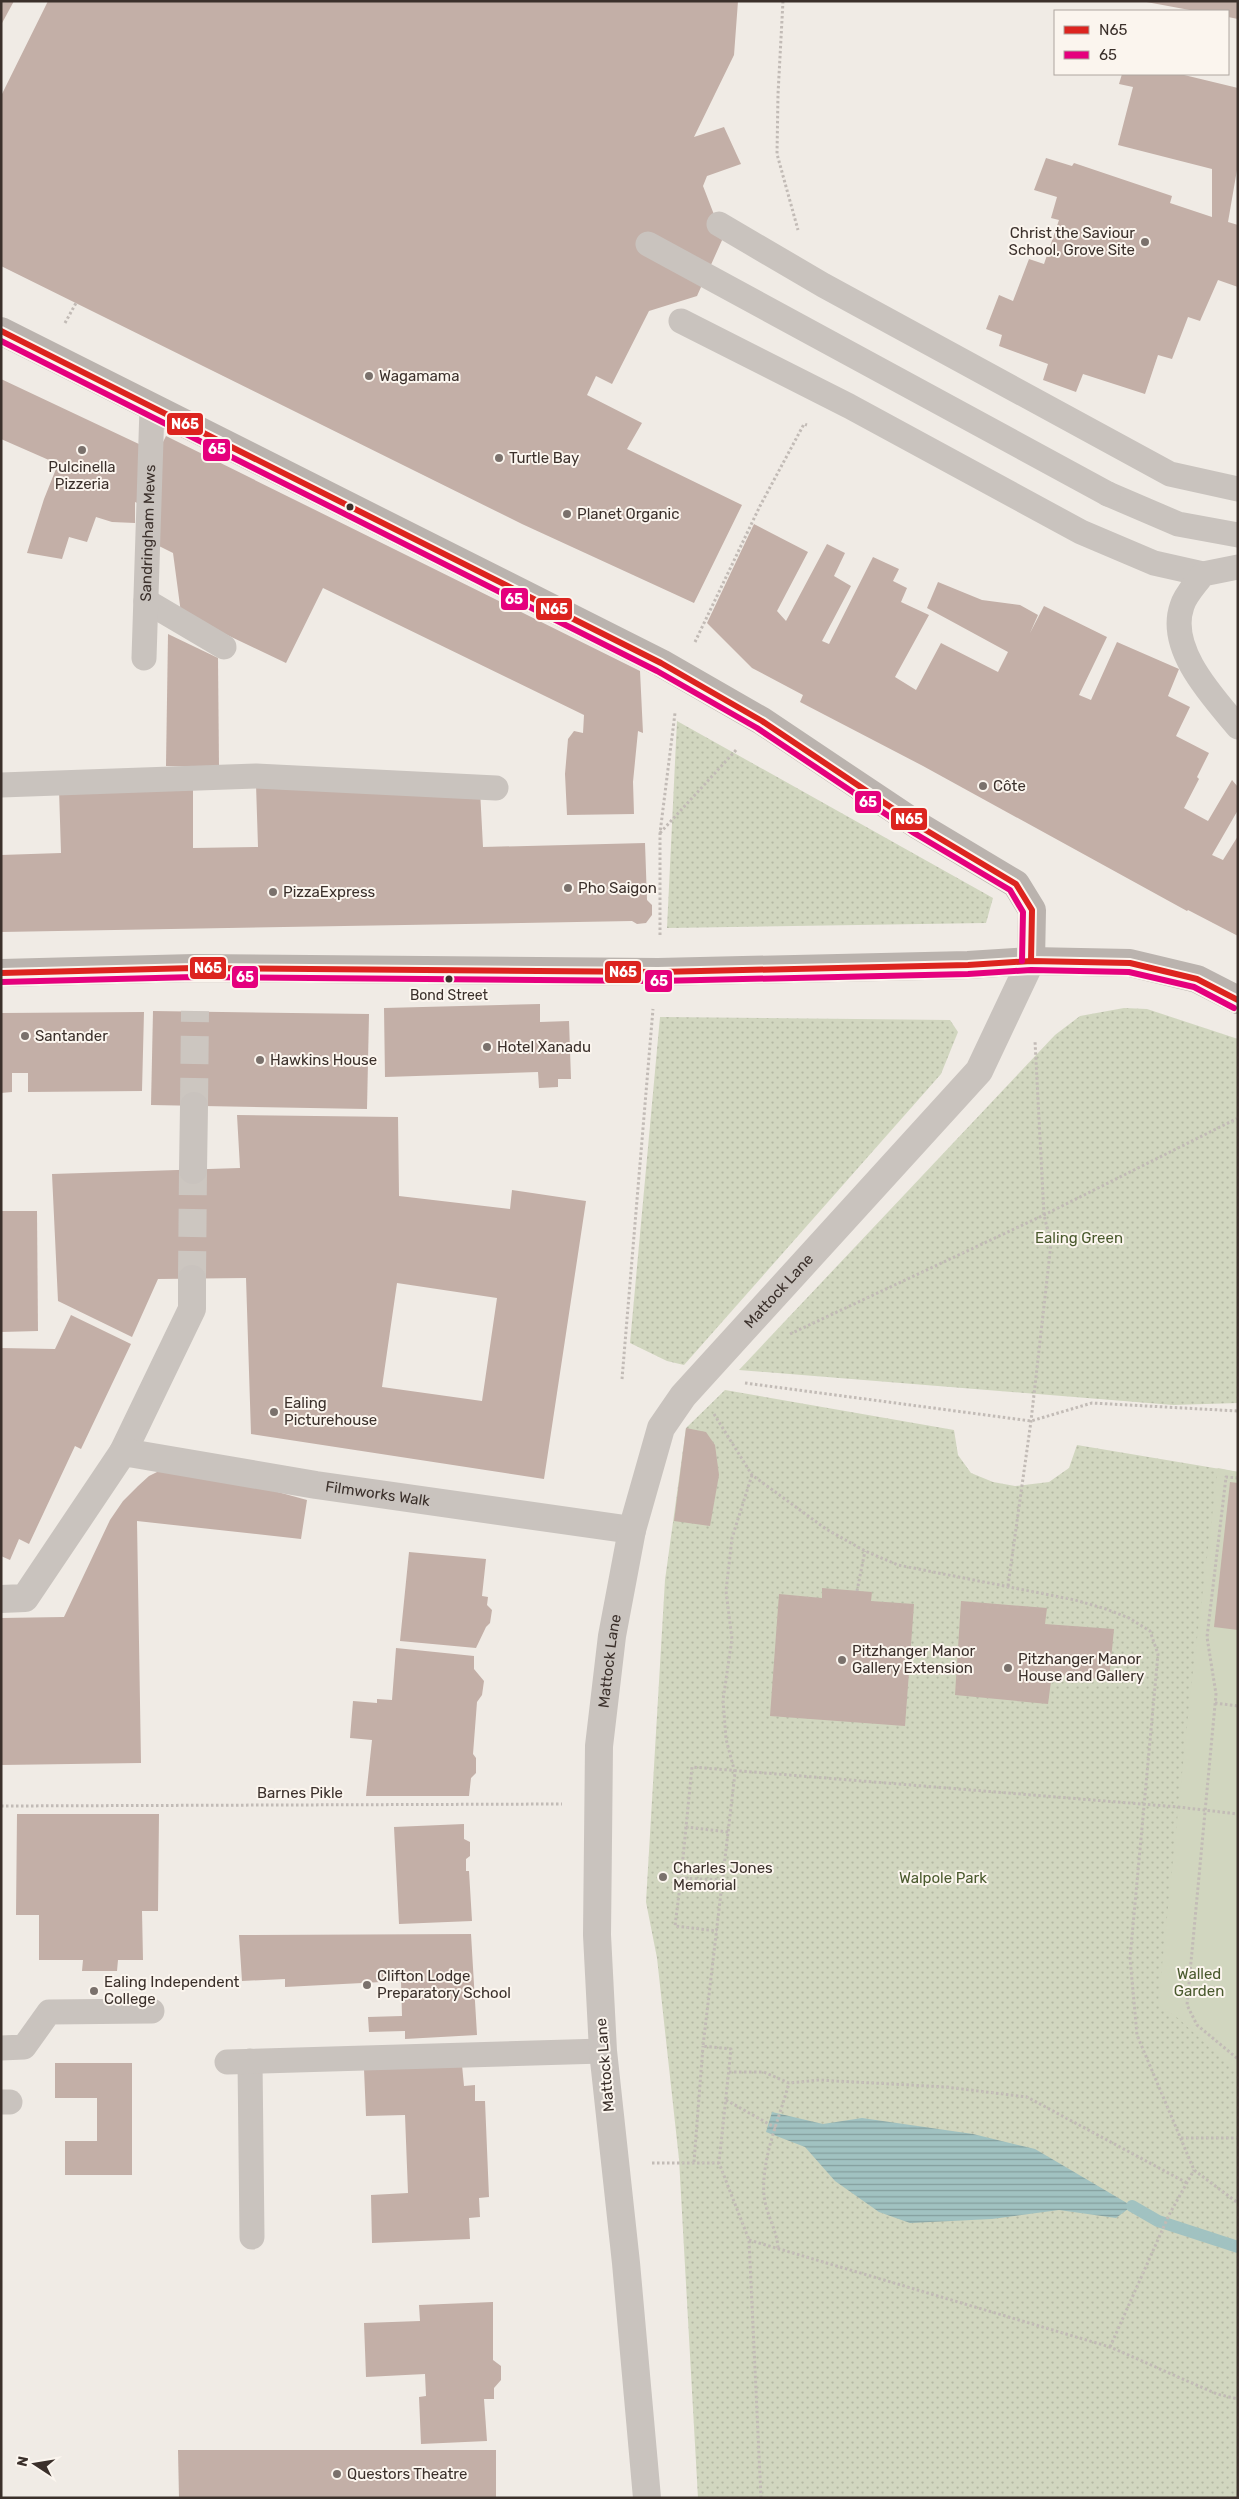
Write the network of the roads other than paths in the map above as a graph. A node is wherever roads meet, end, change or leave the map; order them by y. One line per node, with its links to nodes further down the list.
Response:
1 (719, 224): 6 (lane)
2 (648, 244): 7 (lane, bridge)
3 (681, 322): 9 (lane)
4 (1, 331): 5 (main road)
5 (152, 408): 10 (lane, Sandringham Mews); 16 (main road)
6 (1238, 489)
7 (1238, 534)
8 (1238, 567): 9 (lane)
9 (1203, 574): 13 (lane)
10 (146, 601): 11 (lane); 12 (lane, Sandringham Mews)
11 (224, 647)
12 (144, 658)
13 (1238, 726)
14 (1, 785): 15 (lane)
15 (496, 788)
16 (1031, 961): 17 (main road); 18 (main road); 23 (street, Mattock Lane)
17 (1, 973)
18 (1238, 1000)
19 (194, 1106): 20 (street)
20 (193, 1170)
21 (192, 1279): 22 (street)
22 (123, 1452): 23 (street, Filmworks Walk); 24 (street)
23 (632, 1530): 27 (street, Mattock Lane)
24 (1, 1599)
25 (152, 2011): 26 (lane)
26 (1, 2048)
27 (602, 2051): 28 (lane); 29 (street, Mattock Lane)
28 (252, 2237)
29 (647, 2498)

